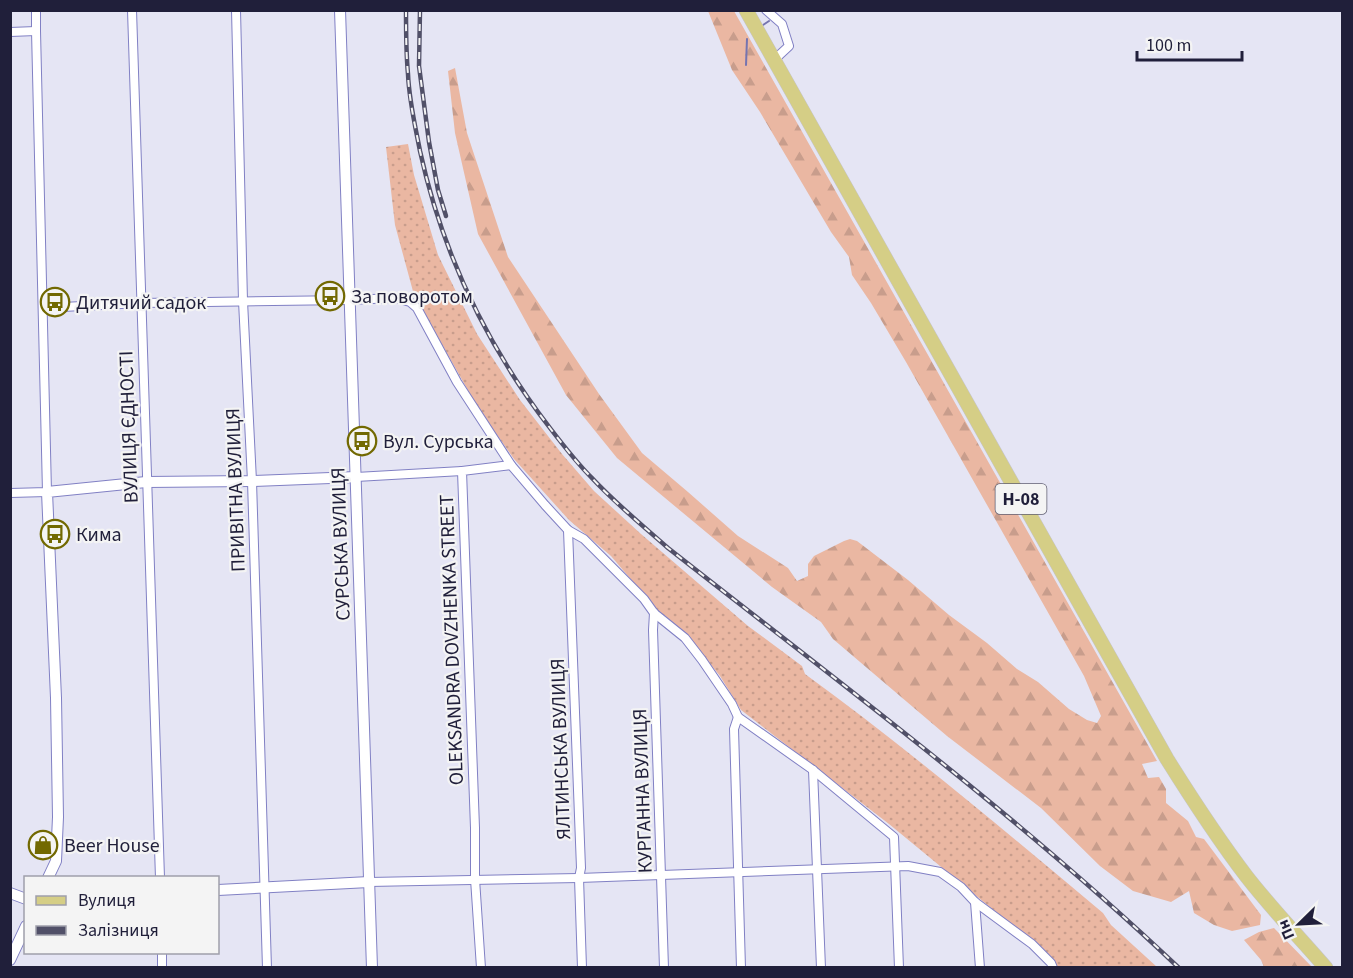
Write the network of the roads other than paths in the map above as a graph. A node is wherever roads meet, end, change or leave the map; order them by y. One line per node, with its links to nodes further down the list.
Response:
1 (36, 10): 7 (street)
2 (132, 10): 12 (street, ВУЛИЦЯ ЄДНОСТІ)
3 (236, 10): 11 (street, ПРИВІТНА ВУЛИЦЯ)
4 (340, 10): 10 (street, СУРСЬКА ВУЛИЦЯ)
5 (746, 10): 9 (main road, Н-08)
6 (766, 10): 9 (street)
7 (36, 31): 8 (street); 13 (street)
8 (10, 32)
9 (774, 60): 49 (main road, Н-08)
10 (349, 300): 11 (street); 14 (street); 16 (street, СУРСЬКА ВУЛИЦЯ)
11 (243, 301): 12 (street); 17 (street, ПРИВІТНА ВУЛИЦЯ)
12 (141, 303): 13 (street); 18 (street, ВУЛИЦЯ ЄДНОСТІ)
13 (43, 308): 19 (street)
14 (511, 465): 15 (street, OLEKSANDRA DOVZHENKA STREET); 21 (street)
15 (462, 471): 16 (street); 32 (street, OLEKSANDRA DOVZHENKA STREET)
16 (356, 477): 17 (street); 33 (street, СУРСЬКА ВУЛИЦЯ)
17 (252, 481): 18 (street); 34 (street, ПРИВІТНА ВУЛИЦЯ)
18 (146, 482): 19 (street); 30 (street, ВУЛИЦЯ ЄДНОСТІ)
19 (47, 492): 20 (street); 29 (street)
20 (10, 493)
21 (568, 530): 22 (street); 31 (street, ЯЛТИНСЬКА ВУЛИЦЯ)
22 (654, 613): 23 (street); 28 (street, КУРГАННА ВУЛИЦЯ)
23 (738, 717): 24 (street); 27 (street)
24 (813, 770): 25 (street); 26 (street)
25 (895, 867): 26 (street); 36 (street); 46 (street)
26 (817, 870): 27 (street); 45 (street)
27 (738, 871): 28 (street); 44 (street)
28 (661, 874): 31 (street); 43 (street, КУРГАННА ВУЛИЦЯ)
29 (49, 876)
30 (160, 876)
31 (579, 878): 32 (street); 42 (street, ЯЛТИНСЬКА ВУЛИЦЯ)
32 (475, 879): 33 (street); 41 (street, OLEKSANDRA DOVZHENKA STREET)
33 (369, 882): 34 (street); 40 (street, СУРСЬКА ВУЛИЦЯ)
34 (265, 888): 35 (street); 39 (street, ПРИВІТНА ВУЛИЦЯ)
35 (219, 891)
36 (975, 902): 47 (street); 48 (street)
37 (24, 930): 38 (street)
38 (10, 960)
39 (267, 968)
40 (372, 968)
41 (481, 968)
42 (582, 968)
43 (664, 968)
44 (741, 968)
45 (821, 968)
46 (899, 968)
47 (980, 968)
48 (1053, 968)
49 (1326, 968)

